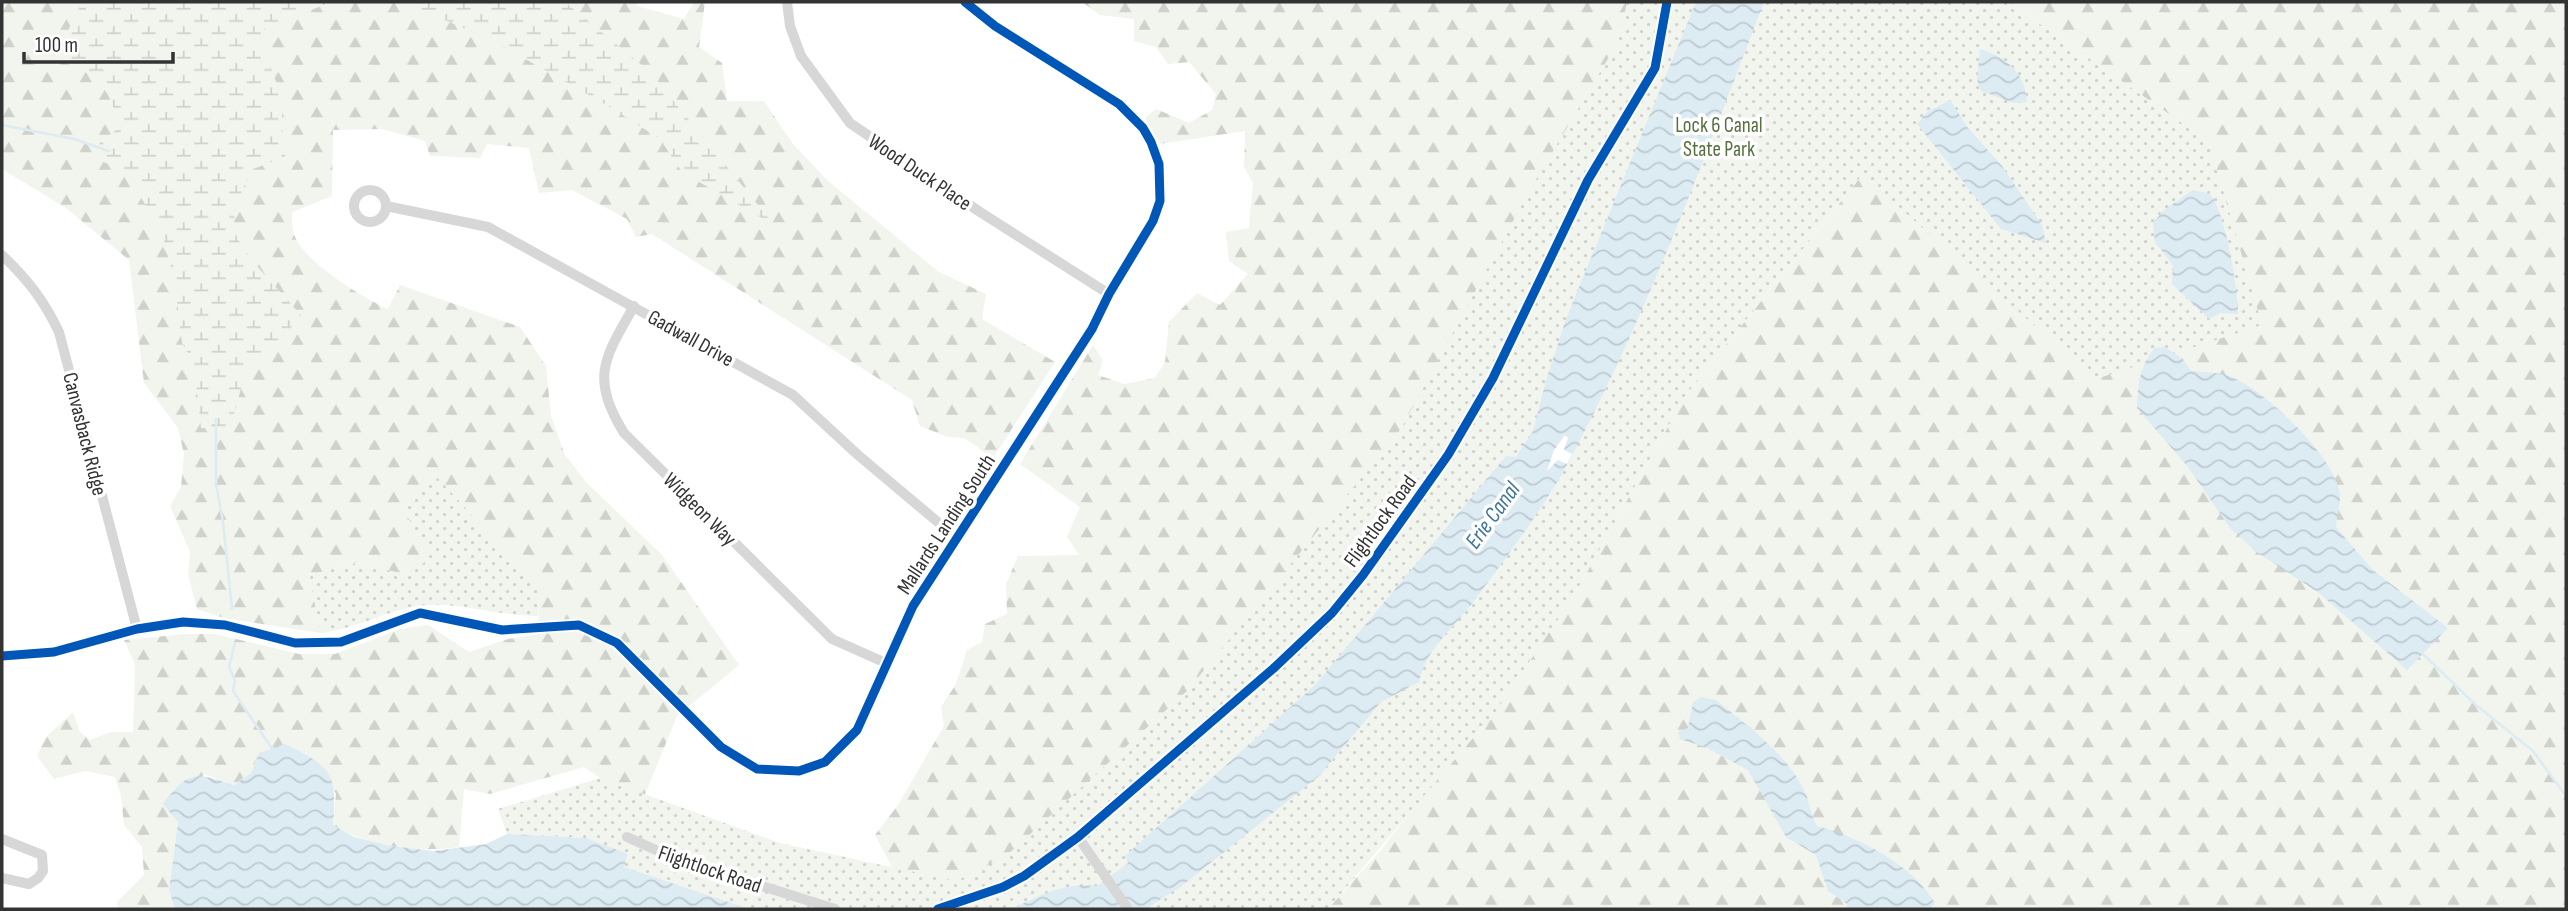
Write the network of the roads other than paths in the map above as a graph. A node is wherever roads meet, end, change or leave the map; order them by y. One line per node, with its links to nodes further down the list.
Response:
1 (787, 2): 6 (street, Wood Duck Place)
2 (965, 2): 6 (street, Mallards Landing South)
3 (1667, 2): 13 (street, Flightlock Road)
4 (386, 206): 7 (street, Gadwall Drive)
5 (2, 255): 9 (street, Canvasback Ridge)
6 (1109, 294): 8 (street, Mallards Landing South)
7 (634, 306): 8 (street, Gadwall Drive); 11 (street, Widgeon Way)
8 (958, 539): 11 (street, Mallards Landing South)
9 (137, 629): 10 (street, Mallards Landing South); 11 (street, Mallards Landing South)
10 (2, 656)
11 (888, 664)
12 (626, 837): 16 (street, Flightlock Road)
13 (1078, 838): 17 (street, Flightlock Road); 18 (street)
14 (2, 839): 15 (street)
15 (2, 878)
16 (835, 909)
17 (938, 909)
18 (1128, 909)

